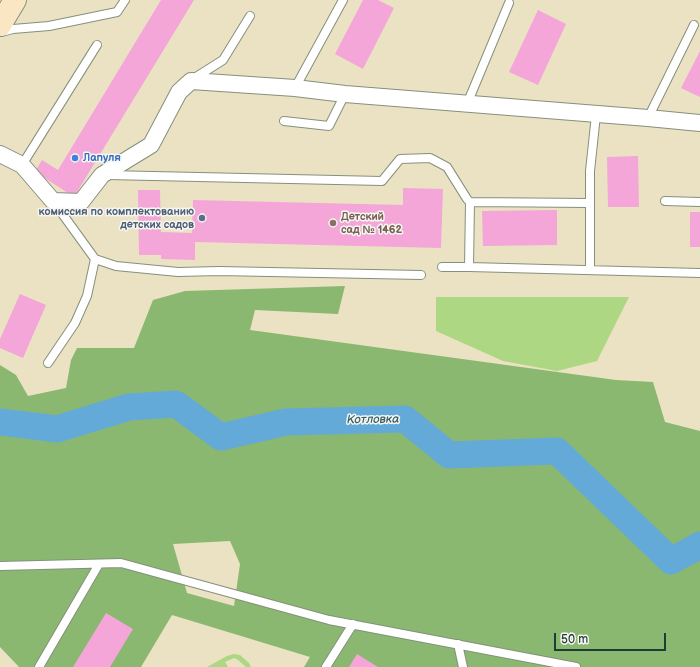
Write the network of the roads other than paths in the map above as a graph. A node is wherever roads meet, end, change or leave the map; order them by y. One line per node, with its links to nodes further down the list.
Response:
1 (15, 0): 6 (main road)
2 (125, 0): 8 (lane)
3 (343, 0): 11 (lane)
4 (509, 3): 13 (lane)
5 (250, 16): 10 (lane)
6 (0, 25)
7 (694, 25): 15 (lane)
8 (0, 32)
9 (97, 45): 19 (lane)
10 (191, 81): 11 (street); 20 (street)
11 (296, 88): 12 (street)
12 (345, 94): 13 (street); 16 (lane)
13 (467, 104): 14 (street)
14 (596, 114): 15 (street); 25 (lane)
15 (648, 118): 17 (street)
16 (284, 121)
17 (700, 123)
18 (0, 154): 19 (street)
19 (22, 165): 21 (street)
20 (102, 175): 21 (street); 23 (lane)
21 (53, 201): 26 (lane)
22 (665, 201): 24 (lane)
23 (470, 202): 25 (lane); 28 (lane)
24 (700, 202)
25 (590, 203): 29 (lane)
26 (95, 259): 31 (lane); 32 (lane)
27 (442, 267): 28 (lane)
28 (469, 267): 29 (lane)
29 (590, 270): 30 (lane)
30 (700, 273)
31 (421, 275)
32 (48, 363)
33 (99, 564): 34 (lane); 35 (lane); 37 (lane)
34 (0, 566)
35 (353, 624): 36 (lane); 38 (lane)
36 (458, 644): 39 (lane); 40 (lane)
37 (39, 667)
38 (326, 667)
39 (463, 667)
40 (576, 667)

